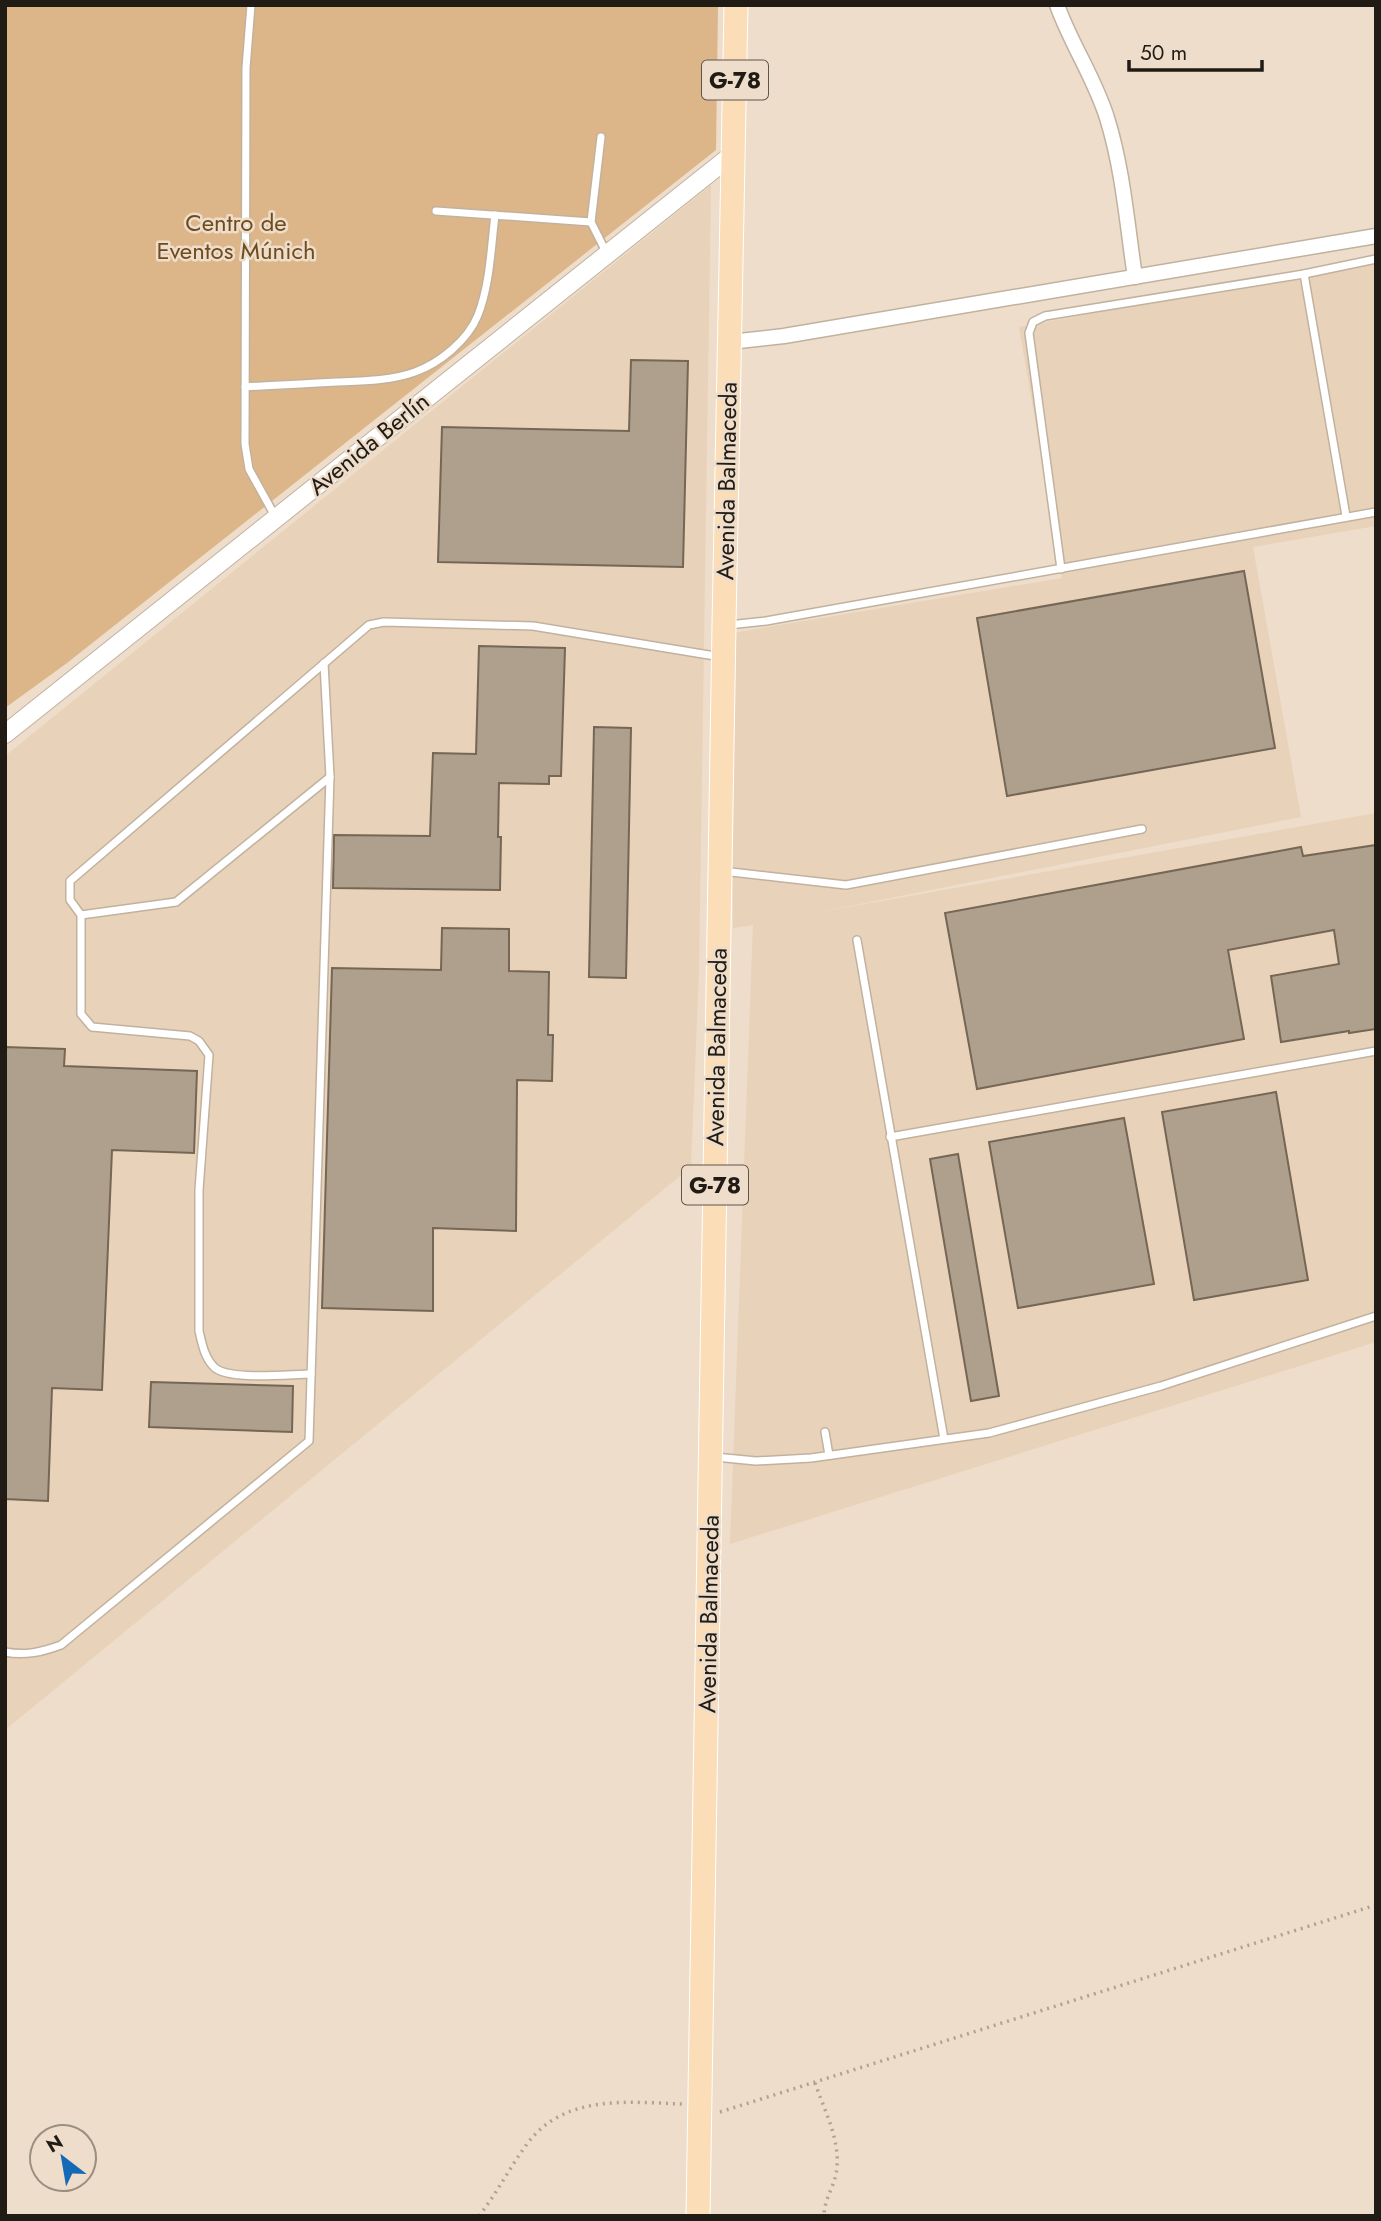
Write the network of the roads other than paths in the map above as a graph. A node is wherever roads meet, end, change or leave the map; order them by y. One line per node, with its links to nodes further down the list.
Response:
1 (251, 5): 15 (lane)
2 (736, 5): 5 (main road, Avenida Balmaceda / G-78)
3 (1057, 5): 13 (street)
4 (601, 137): 8 (lane)
5 (733, 154): 10 (street, Avenida Berlín); 14 (main road, Avenida Balmaceda / G-78)
6 (436, 211): 7 (lane)
7 (495, 215): 8 (lane); 15 (lane)
8 (591, 222): 10 (lane)
9 (1376, 236): 13 (street)
10 (608, 255): 18 (street, Avenida Berlín)
11 (1376, 259): 12 (lane)
12 (1304, 274): 17 (lane); 19 (lane)
13 (1135, 277): 14 (street)
14 (730, 342): 20 (main road, Avenida Balmaceda / G-78)
15 (245, 387): 18 (lane)
16 (1376, 512): 17 (lane)
17 (1346, 516): 19 (lane)
18 (276, 518): 23 (street, Avenida Berlín)
19 (1061, 569): 20 (lane)
20 (724, 625): 21 (main road, Avenida Balmaceda / G-78)
21 (723, 658): 22 (lane); 26 (main road, Avenida Balmaceda / G-78)
22 (324, 663): 24 (lane); 27 (lane)
23 (5, 734)
24 (330, 777): 27 (lane); 32 (lane)
25 (1142, 829): 26 (lane)
26 (720, 871): 36 (main road, Avenida Balmaceda / G-78)
27 (81, 915): 32 (lane)
28 (857, 940): 30 (lane)
29 (1376, 1051): 30 (lane)
30 (890, 1137): 34 (lane)
31 (1376, 1316): 34 (lane)
32 (312, 1374): 37 (lane)
33 (825, 1432): 35 (lane)
34 (944, 1439): 35 (lane)
35 (829, 1455): 36 (lane)
36 (711, 1456): 38 (main road, Avenida Balmaceda / G-78)
37 (5, 1652)
38 (698, 2216)

